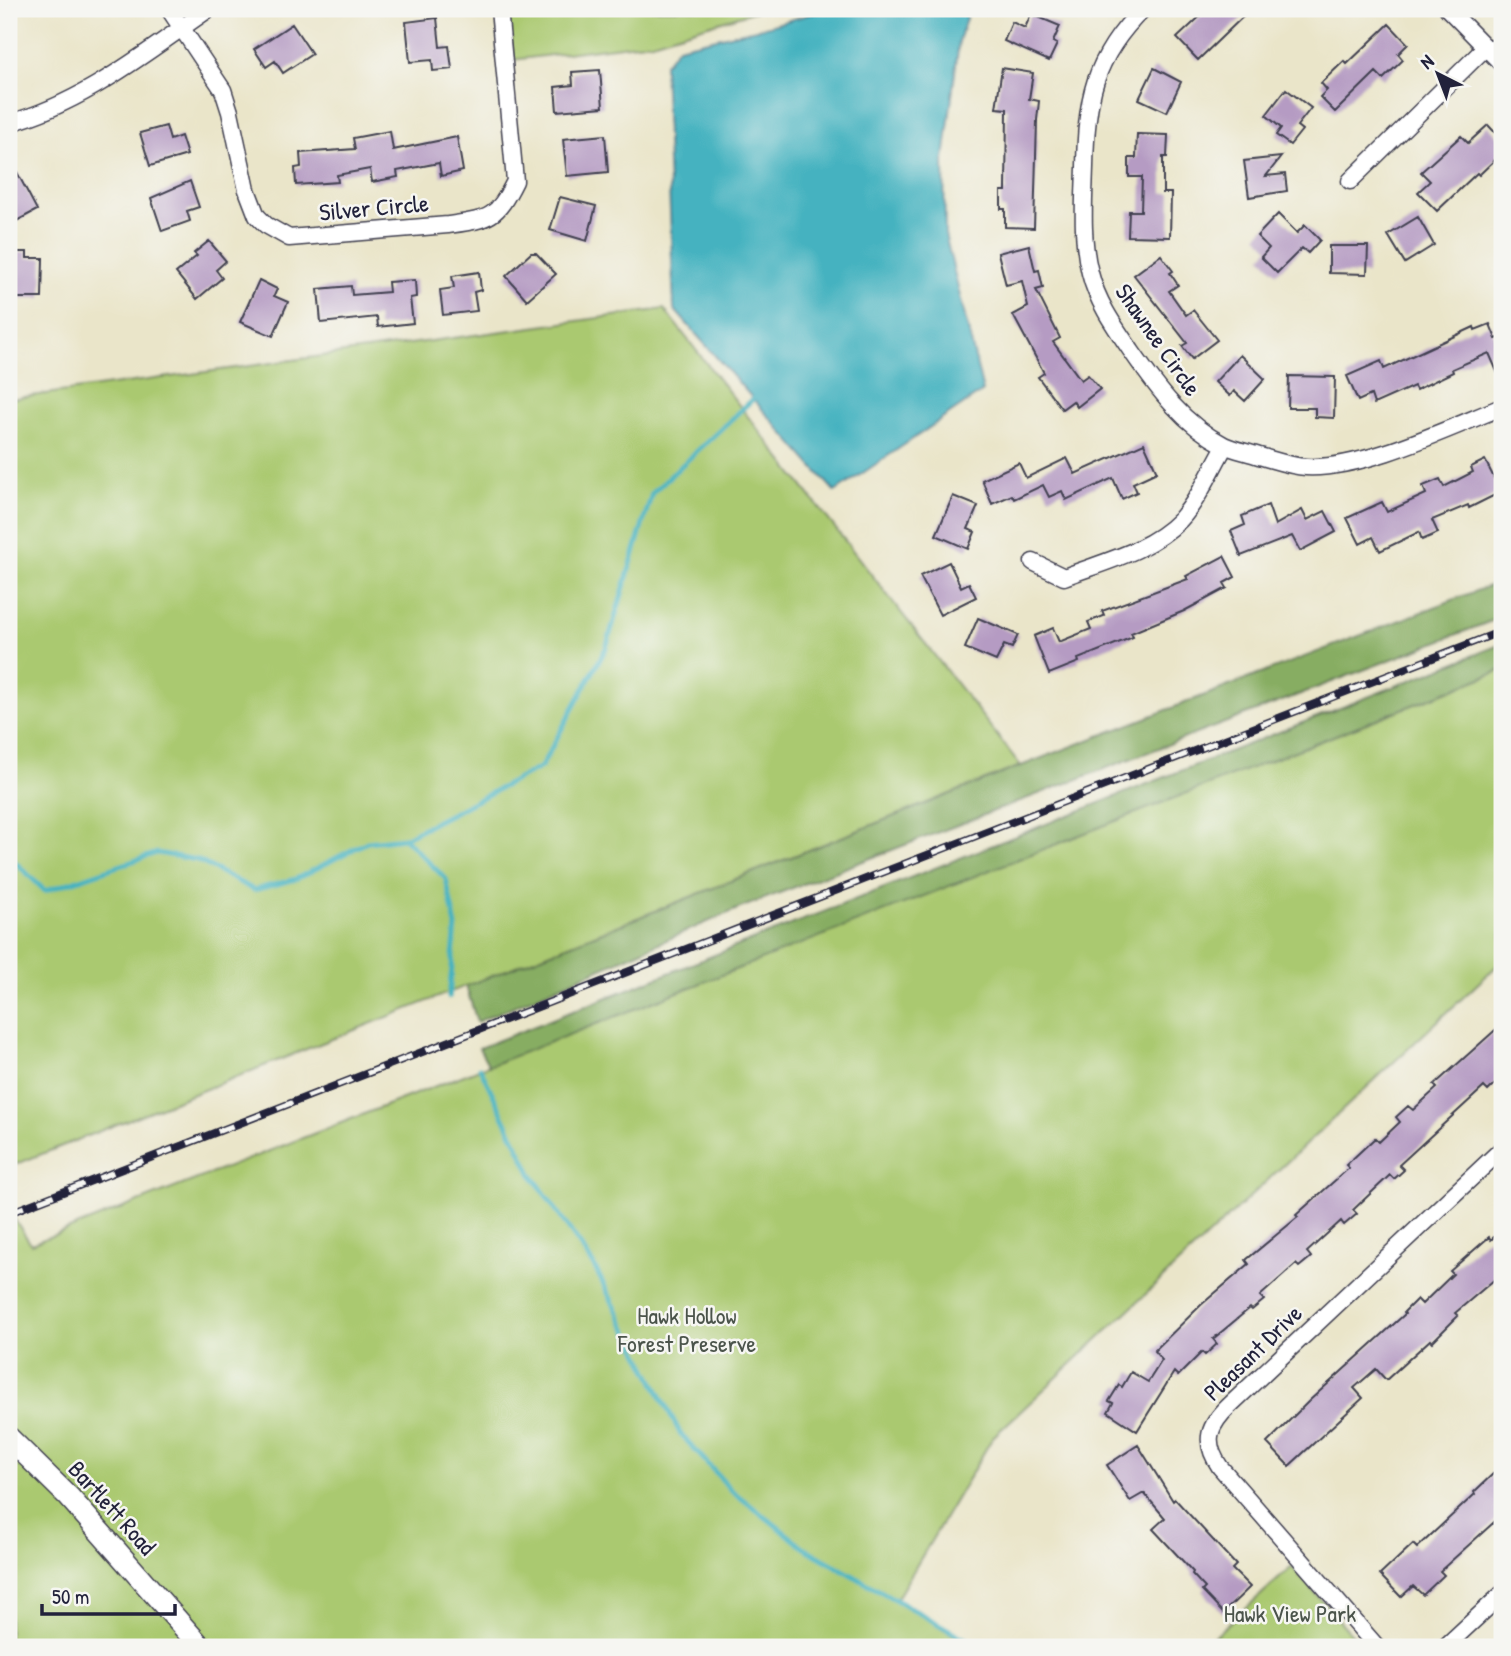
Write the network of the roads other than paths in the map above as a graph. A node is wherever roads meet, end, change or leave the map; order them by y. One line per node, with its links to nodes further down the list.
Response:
1 (169, 9): 6 (street, Silver Circle)
2 (209, 9): 6 (street)
3 (499, 9): 6 (street, Silver Circle)
4 (1143, 9): 12 (street, Shawnee Circle)
5 (1448, 9): 7 (street)
6 (182, 27): 9 (street)
7 (1486, 47): 8 (street); 10 (street)
8 (1502, 64)
9 (9, 122)
10 (1350, 181)
11 (1502, 407): 12 (street, Shawnee Circle)
12 (1225, 446): 13 (street)
13 (1033, 562)
14 (1502, 1149): 18 (street, Pleasant Drive)
15 (9, 1438): 17 (street, Bartlett Road)
16 (1502, 1594): 19 (street)
17 (201, 1647)
18 (1377, 1647)
19 (1445, 1647)

